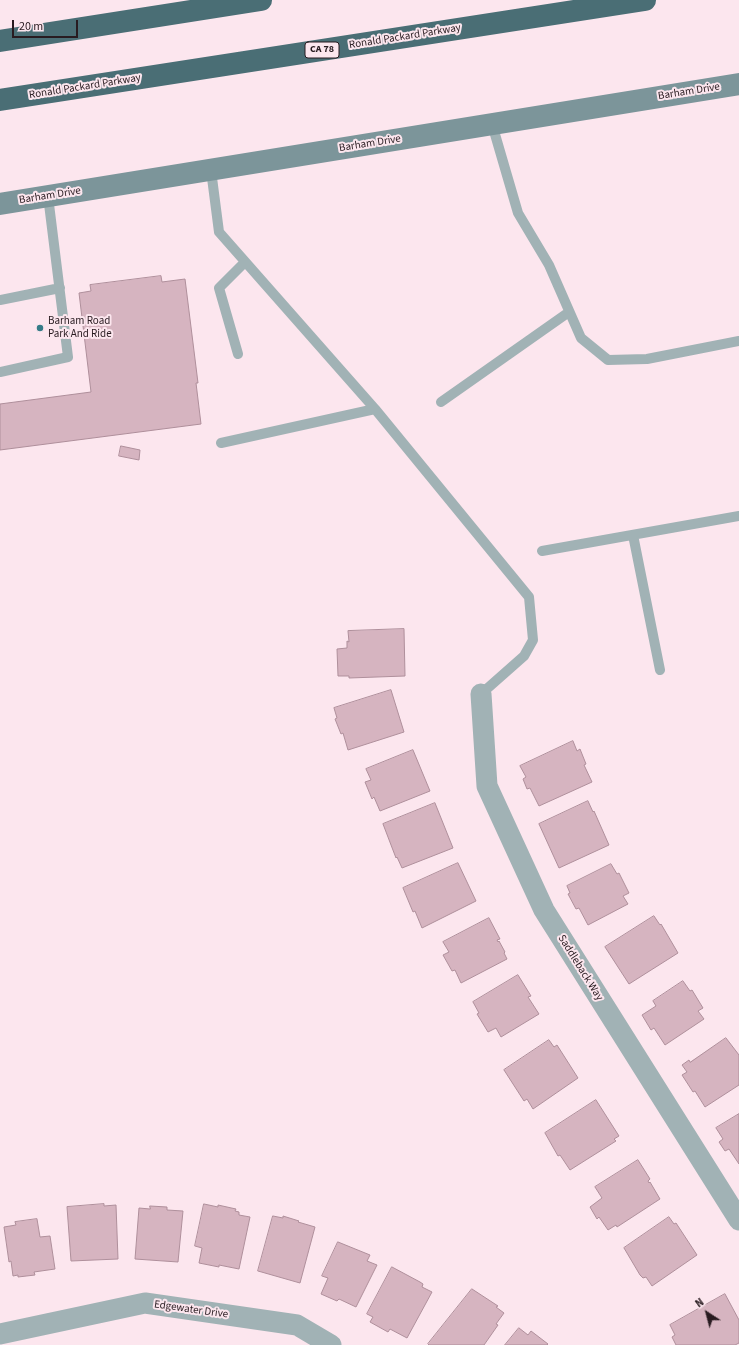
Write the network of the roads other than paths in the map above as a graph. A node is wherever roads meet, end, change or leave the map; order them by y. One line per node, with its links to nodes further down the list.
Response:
1 (261, 0): 3 (highway)
2 (644, 0): 5 (highway, Ronald Packard Parkway / CA 78)
3 (0, 41)
4 (739, 84): 6 (main road, Barham Drive)
5 (0, 100)
6 (492, 124): 7 (main road, Barham Drive); 13 (lane)
7 (211, 170): 8 (main road, Barham Drive); 10 (lane)
8 (48, 196): 9 (main road, Barham Drive); 11 (lane)
9 (0, 204)
10 (245, 262): 15 (lane); 18 (lane)
11 (60, 288): 12 (lane); 16 (lane)
12 (0, 300)
13 (569, 312): 14 (lane); 17 (lane)
14 (739, 341)
15 (238, 354)
16 (0, 372)
17 (441, 402)
18 (375, 409): 19 (lane); 24 (lane)
19 (221, 443)
20 (739, 516): 21 (lane)
21 (633, 535): 22 (lane); 23 (lane)
22 (542, 551)
23 (660, 670)
24 (481, 694): 25 (street, Saddleback Way)
25 (739, 1220)
26 (0, 1334): 27 (street, Edgewater Drive)
27 (331, 1345)

